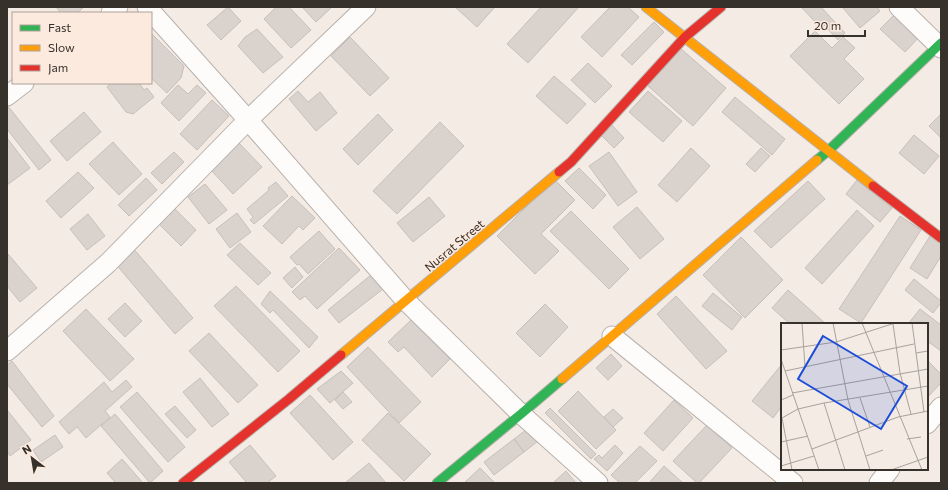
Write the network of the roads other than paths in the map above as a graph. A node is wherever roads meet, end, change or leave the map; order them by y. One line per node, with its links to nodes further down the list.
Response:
1 (366, 7): 10 (street)
2 (646, 7): 6 (street)
3 (721, 7): 6 (street, Nusrat Street)
4 (899, 7): 7 (street)
5 (152, 13): 10 (street)
6 (684, 37): 11 (street); 13 (street, Nusrat Street)
7 (940, 45): 11 (street)
8 (23, 84): 9 (street)
9 (7, 96)
10 (248, 120): 13 (street); 15 (street)
11 (828, 151): 12 (street); 14 (street)
12 (941, 238)
13 (406, 301): 17 (street); 20 (street, Nusrat Street)
14 (612, 336): 17 (street); 23 (street)
15 (7, 351)
16 (941, 407): 18 (street)
17 (521, 414): 21 (street); 22 (street)
18 (928, 423)
19 (889, 470): 24 (street)
20 (183, 483)
21 (437, 483)
22 (598, 483)
23 (794, 483)
24 (879, 483)

